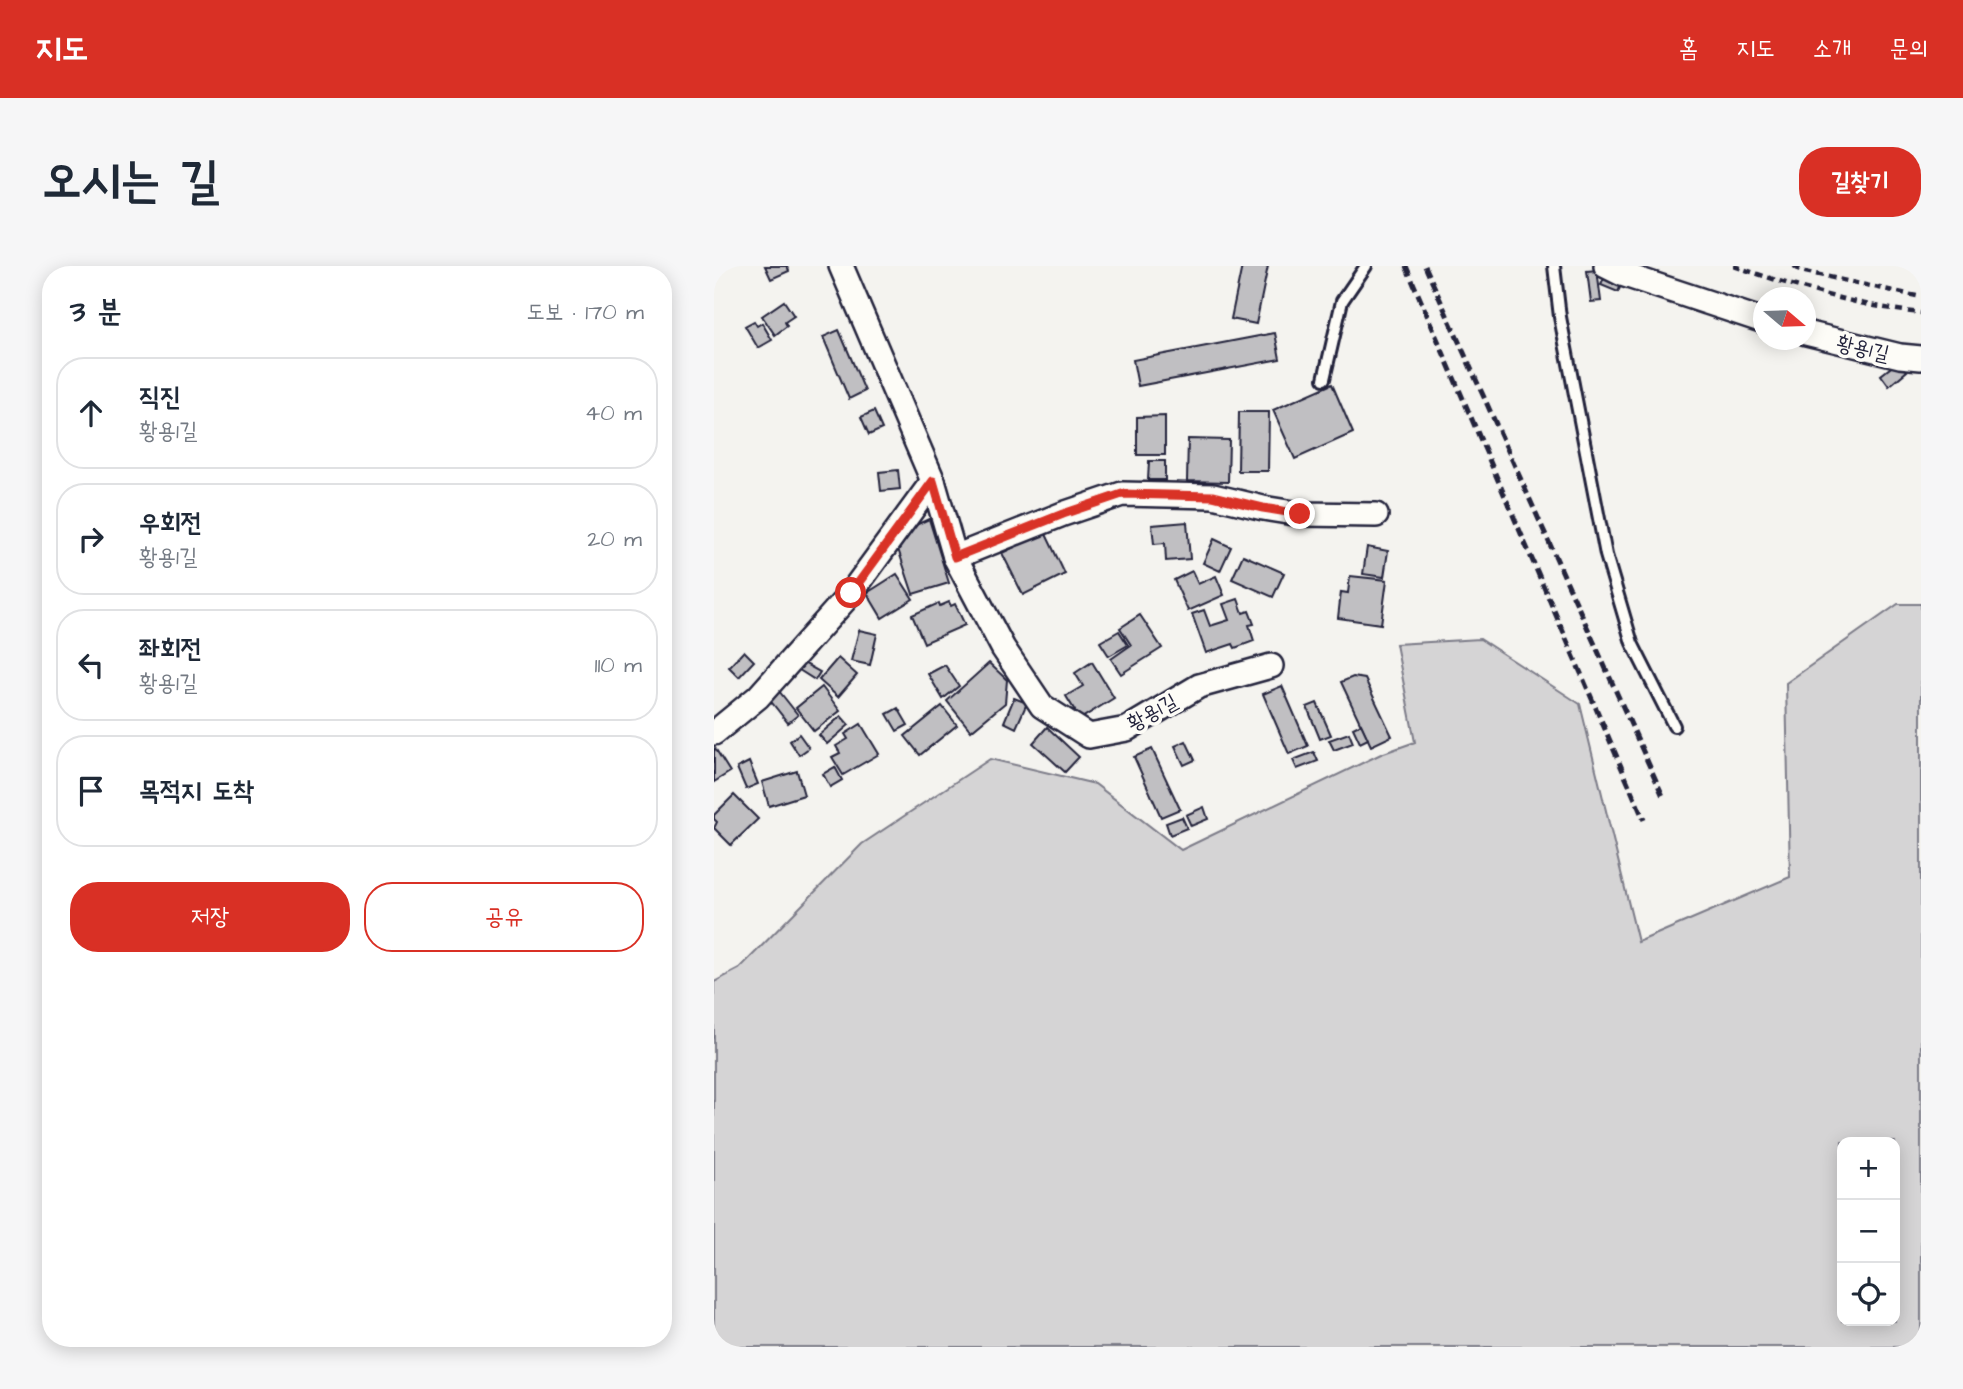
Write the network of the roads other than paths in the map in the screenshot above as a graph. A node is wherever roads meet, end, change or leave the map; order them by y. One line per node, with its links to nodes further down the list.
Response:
1 (841, 266): 9 (street, 황용1길)
2 (1366, 266): 8 (lane)
3 (1554, 266): 13 (lane)
4 (1606, 266): 5 (street)
5 (1753, 318)
6 (1816, 336): 7 (street, 황용1길)
7 (1921, 358)
8 (1324, 379)
9 (933, 481): 11 (street, 황용1길); 14 (street)
10 (1376, 515): 11 (street)
11 (955, 557): 12 (street, 황용1길)
12 (1271, 666)
13 (1674, 726)
14 (714, 733)

